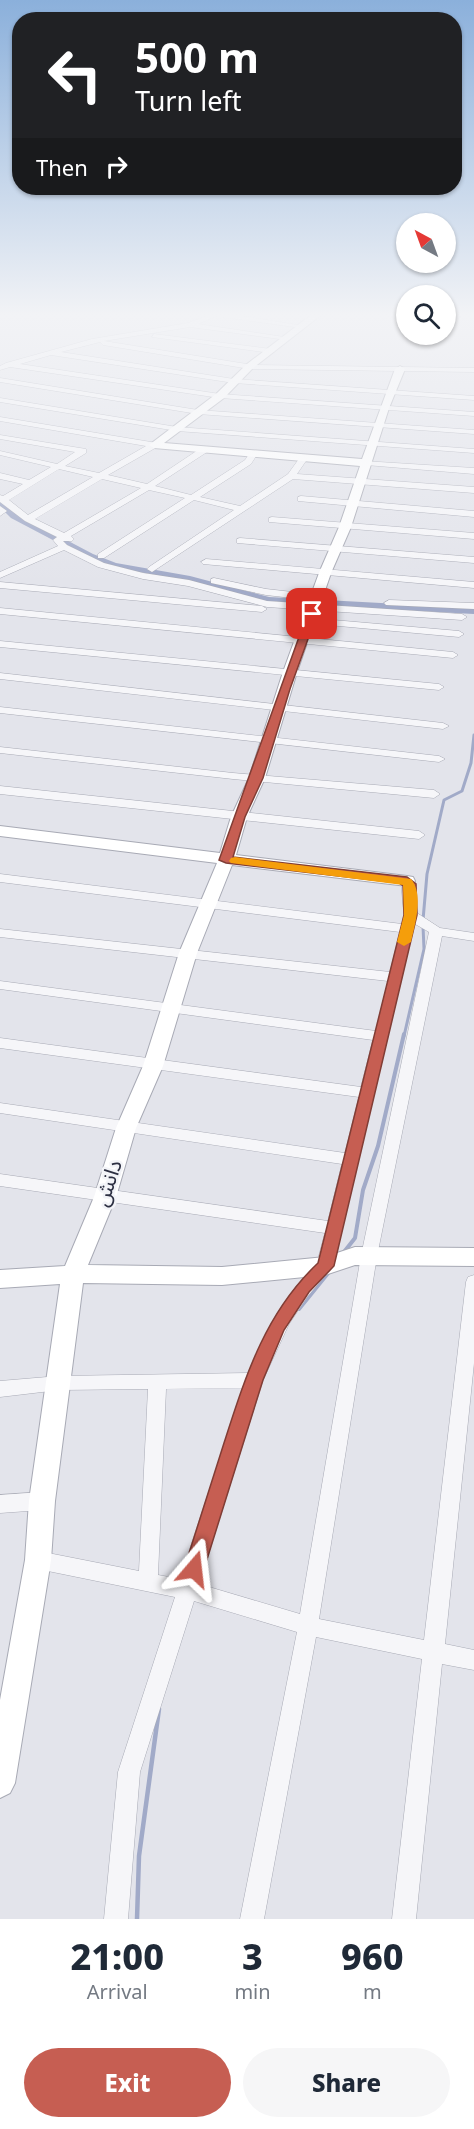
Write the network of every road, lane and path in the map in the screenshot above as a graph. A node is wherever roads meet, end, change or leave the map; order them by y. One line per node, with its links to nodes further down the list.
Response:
1 (33, 405): 2 (street)
2 (36, 405): 11 (street); 14 (street)
3 (151, 405): 8 (street)
4 (208, 405): 8 (main road)
5 (337, 405): 7 (street)
6 (385, 405): 7 (main road, دانش)
7 (384, 408): 9 (street); 12 (main road, دانش)
8 (198, 412): 12 (street); 14 (main road)
9 (474, 414)
10 (0, 418): 11 (street)
11 (13, 421): 13 (street); 18 (street)
12 (378, 425): 15 (street); 17 (main road, دانش)
13 (0, 429)
14 (177, 429): 17 (street); 18 (main road)
15 (474, 432)
16 (0, 437): 25 (street)
17 (373, 444): 20 (street); 24 (main road, دانش)
18 (154, 446): 19 (main road); 28 (street)
19 (204, 450): 22 (main road); 32 (street)
20 (474, 451)
21 (0, 453): 25 (street)
22 (254, 453): 23 (main road); 34 (street)
23 (304, 458): 24 (main road); 29 (street)
24 (366, 463): 26 (street); 30 (main road, دانش)
25 (60, 466): 28 (street); 31 (street)
26 (474, 471)
27 (0, 476): 31 (street)
28 (101, 476): 32 (street); 40 (street)
29 (291, 476): 30 (street); 38 (street)
30 (358, 482): 33 (street); 37 (main road, دانش)
31 (30, 483): 35 (street)
32 (147, 488): 34 (street); 44 (street)
33 (474, 490)
34 (194, 497): 38 (street); 47 (street)
35 (2, 498): 40 (street)
36 (301, 499): 37 (street)
37 (352, 505): 39 (street); 42 (main road, دانش)
38 (242, 509): 50 (street)
39 (474, 514)
40 (28, 519): 44 (street)
41 (272, 520): 42 (street)
42 (345, 527): 43 (street); 46 (main road, دانش)
43 (474, 536)
44 (61, 541): 47 (street); 52 (street); 56 (street)
45 (240, 541): 46 (street)
46 (336, 550): 48 (street); 51 (main road, دانش)
47 (101, 556): 50 (street)
48 (474, 560)
49 (206, 562): 51 (street)
50 (152, 569): 56 (street)
51 (325, 573): 54 (street); 56 (main road, دانش)
52 (0, 575)
53 (0, 585): 56 (street)
54 (474, 585)
55 (474, 606): 56 (street)
56 (313, 610): 58 (street); 59 (street); 60 (main road, دانش)
57 (0, 611): 60 (street)
58 (462, 617)
59 (459, 634)
60 (302, 642): 62 (street); 63 (main road, دانش)
61 (0, 644): 63 (street)
62 (453, 655)
63 (290, 672): 65 (street); 66 (main road, دانش)
64 (0, 676): 66 (street)
65 (439, 687)
66 (279, 706): 68 (street); 69 (main road, دانش)
67 (0, 710): 69 (street)
68 (443, 726)
69 (269, 740): 71 (street); 72 (main road, دانش)
70 (0, 750): 72 (street)
71 (439, 759)
72 (257, 778): 74 (street); 75 (main road, دانش)
73 (0, 790): 75 (street)
74 (434, 794)
75 (239, 817): 77 (street); 78 (main road, دانش)
76 (0, 831): 78 (main road)
77 (419, 835)
78 (226, 860): 80 (main road); 81 (main road, دانش)
79 (0, 878): 81 (street)
80 (407, 881): 82 (street)
81 (206, 904): 82 (street); 86 (main road, دانش)
82 (409, 922): 83 (street); 87 (street)
83 (436, 931): 85 (street); 100 (street)
84 (0, 933): 86 (street)
85 (474, 937)
86 (188, 953): 87 (street); 89 (main road, دانش)
87 (395, 977): 90 (street)
88 (0, 985): 89 (street)
89 (172, 1008): 90 (street); 92 (main road, دانش)
90 (381, 1036): 93 (street)
91 (0, 1043): 92 (street)
92 (153, 1066): 93 (street); 95 (main road, دانش)
93 (367, 1093): 96 (street)
94 (0, 1108): 95 (street)
95 (126, 1128): 96 (street); 98 (main road, دانش)
96 (351, 1160): 99 (street)
97 (0, 1180): 98 (street)
98 (105, 1197): 99 (street); 103 (main road, دانش)
99 (334, 1228): 102 (street)
100 (362, 1256): 101 (main road); 102 (main road); 115 (street)
101 (474, 1257)
102 (325, 1266): 103 (main road); 106 (street)
103 (73, 1274): 104 (main road); 108 (main road, دانش)
104 (0, 1279)
105 (474, 1281): 116 (street)
106 (254, 1380): 107 (street); 114 (street)
107 (157, 1382): 108 (street); 113 (street)
108 (59, 1383): 109 (street); 110 (main road, دانش)
109 (0, 1389)
110 (42, 1501): 111 (street); 112 (main road, دانش)
111 (0, 1504)
112 (38, 1560): 113 (street); 118 (main road, دانش)
113 (148, 1582): 114 (street)
114 (187, 1590): 115 (street); 120 (street)
115 (308, 1626): 116 (street); 121 (street)
116 (433, 1652): 117 (street); 122 (street)
117 (474, 1660)
118 (8, 1682): 119 (main road, دانش)
119 (0, 1784)
120 (116, 1919)
121 (252, 1919)
122 (404, 1919)

